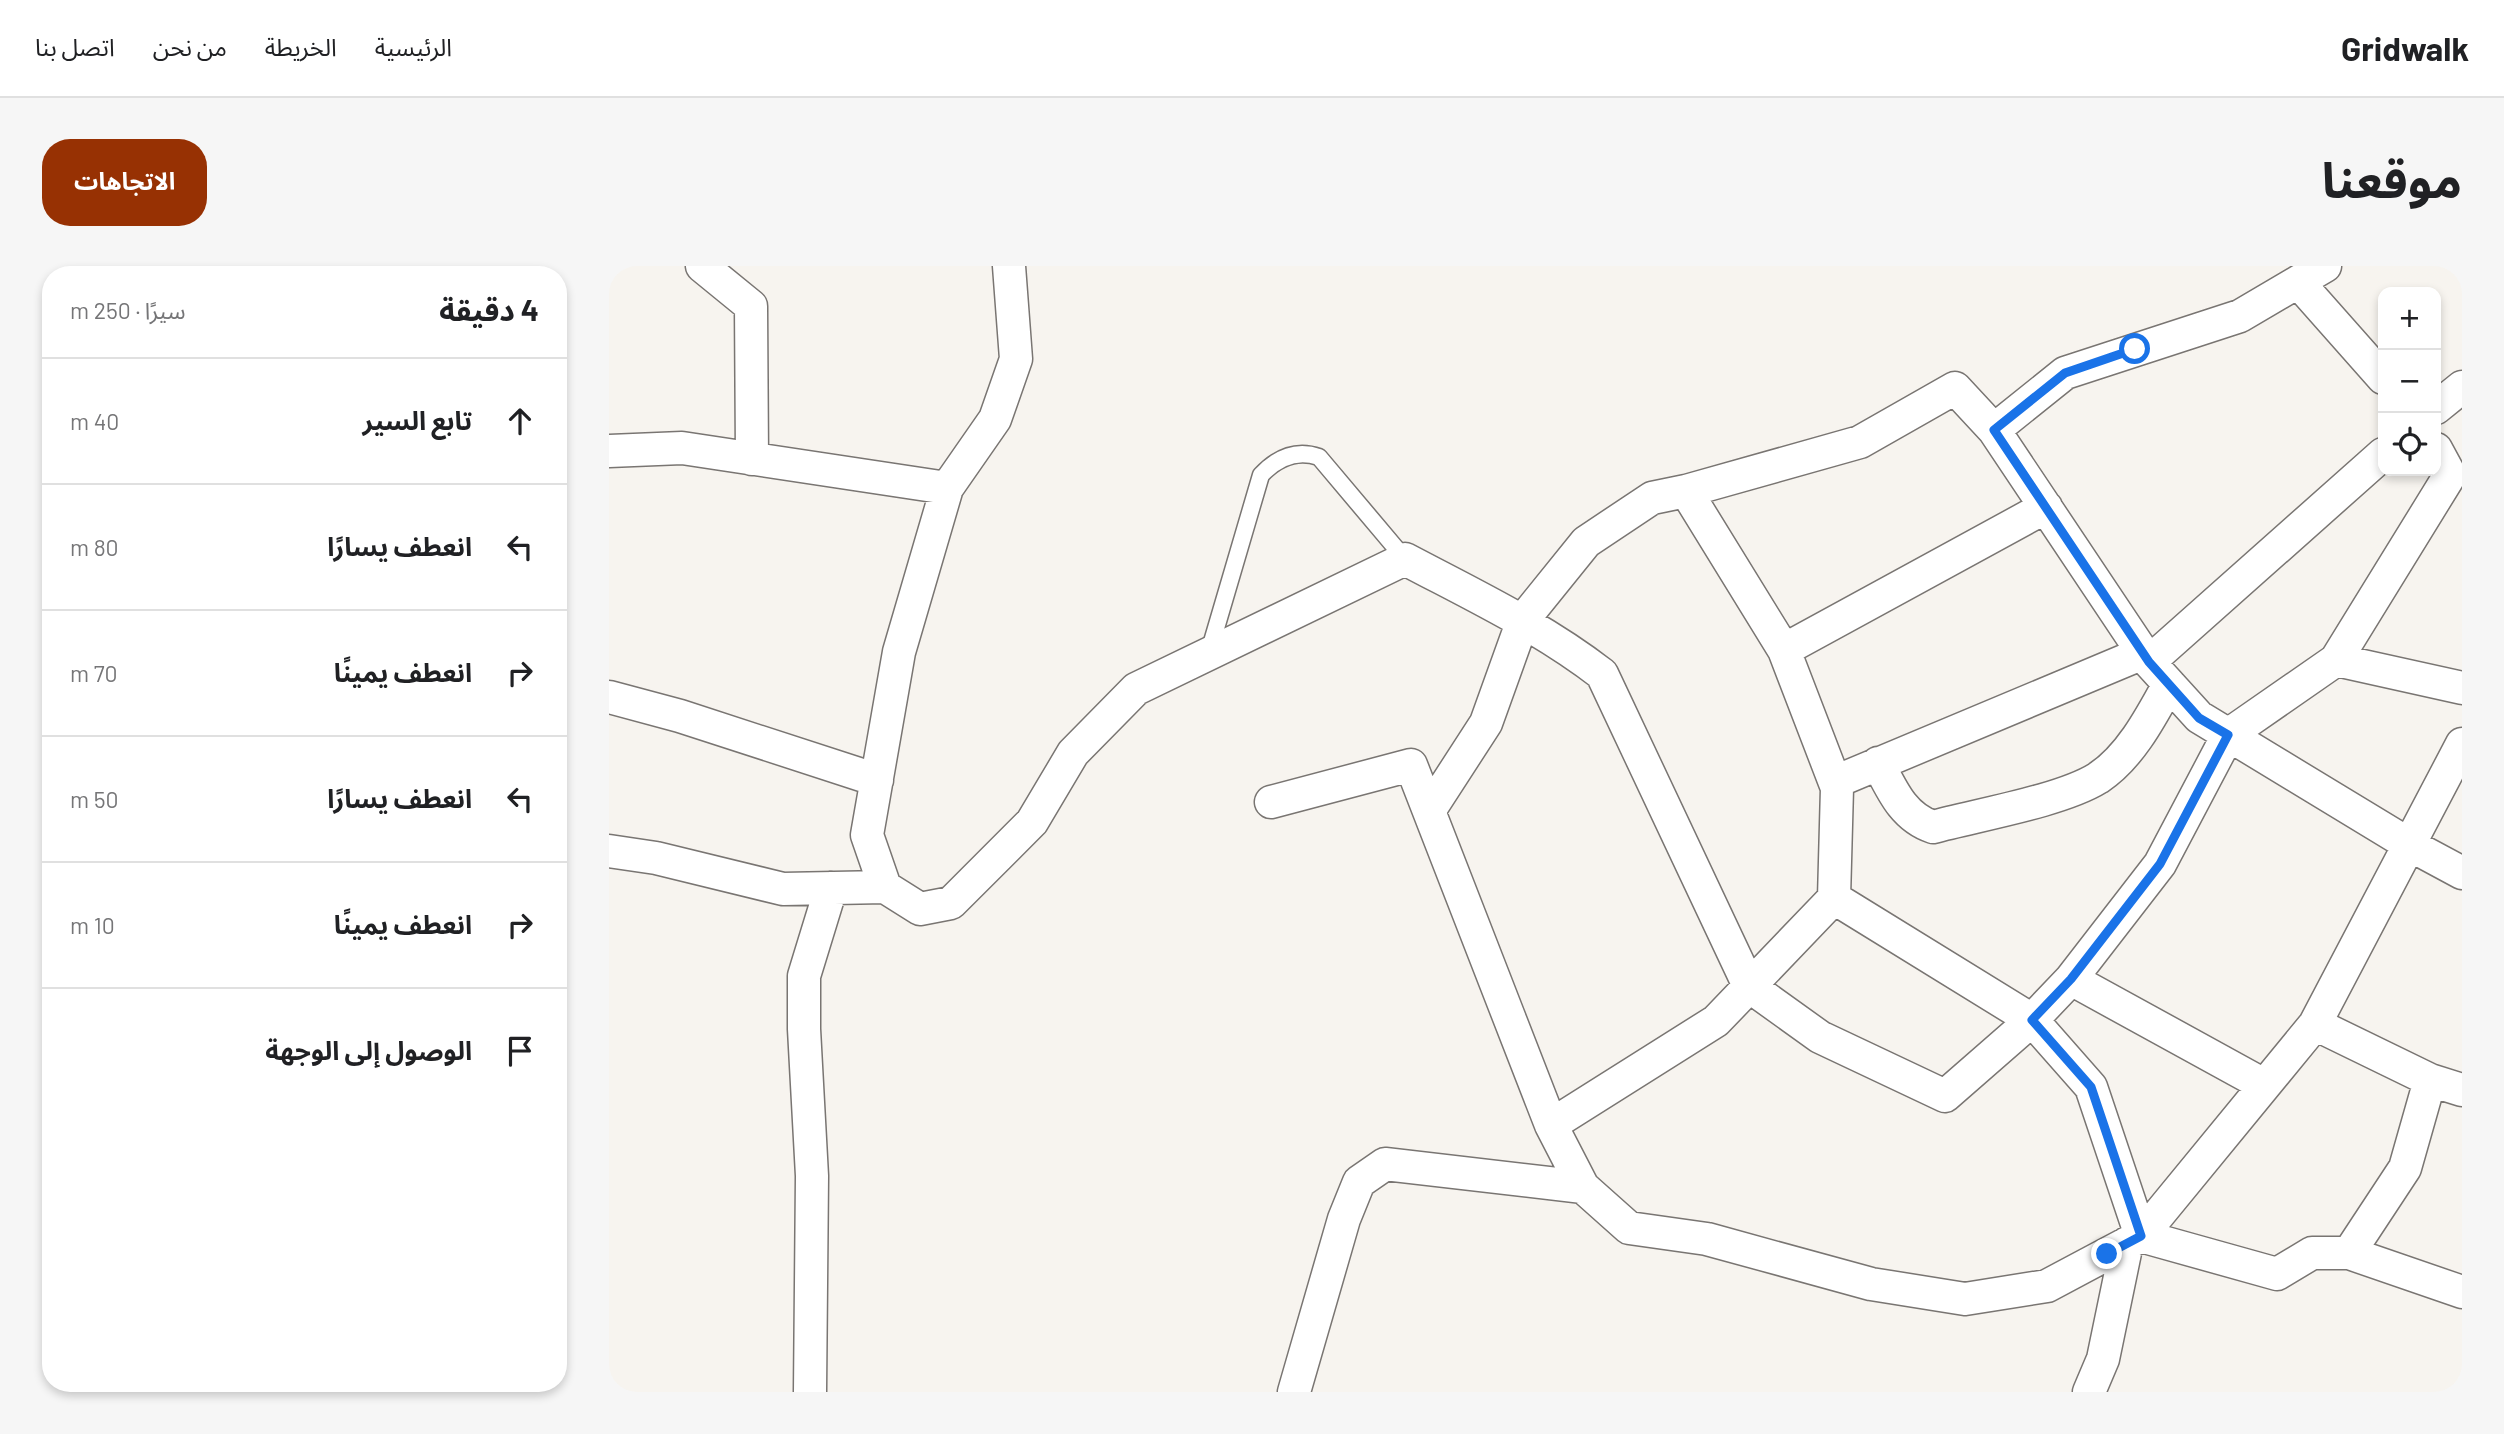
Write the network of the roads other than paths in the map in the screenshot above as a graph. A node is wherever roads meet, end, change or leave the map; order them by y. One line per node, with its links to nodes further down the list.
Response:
1 (702, 266): 11 (street)
2 (1009, 266): 13 (street)
3 (2325, 266): 4 (street)
4 (2298, 282): 5 (street); 8 (street)
5 (2378, 372)
6 (2462, 387): 7 (street)
7 (2441, 404)
8 (1994, 430): 14 (street); 15 (street)
9 (609, 452): 11 (street)
10 (2441, 458): 20 (street)
11 (753, 459): 13 (street)
12 (2378, 459): 21 (street)
13 (947, 488): 27 (street)
14 (1686, 491): 17 (street); 18 (street)
15 (2046, 507): 18 (street); 21 (street)
16 (1405, 559): 17 (street); 19 (street); 19 (lane)
17 (1523, 620): 30 (street); 38 (street)
18 (1784, 650): 28 (street)
19 (1209, 654): 34 (street)
20 (2336, 660): 22 (street); 24 (street)
21 (2154, 666): 24 (street); 26 (street); 26 (street)
22 (2462, 688)
23 (609, 697): 27 (street)
24 (2228, 735): 31 (street); 37 (street)
25 (2462, 744): 31 (street)
26 (1878, 764): 28 (street)
27 (877, 780): 34 (street)
28 (1835, 782): 36 (street)
29 (1271, 802): 30 (street)
30 (1429, 811): 44 (street)
31 (2410, 845): 33 (street); 40 (street)
32 (609, 851): 35 (street)
33 (2462, 873)
34 (885, 887): 35 (street)
35 (831, 888): 49 (street)
36 (1834, 898): 38 (street); 39 (street)
37 (2071, 979): 39 (street); 42 (street)
38 (1749, 986): 39 (street); 44 (street)
39 (2032, 1020): 46 (street)
40 (2315, 1024): 41 (street); 42 (street)
41 (2430, 1080): 43 (street); 47 (street)
42 (2264, 1085): 46 (street)
43 (2462, 1090)
44 (1551, 1125): 45 (street)
45 (1583, 1187): 46 (street); 50 (street)
46 (2134, 1240): 47 (street); 51 (street)
47 (2349, 1253): 48 (street)
48 (2462, 1292)
49 (810, 1392)
50 (1294, 1392)
51 (2089, 1392)

